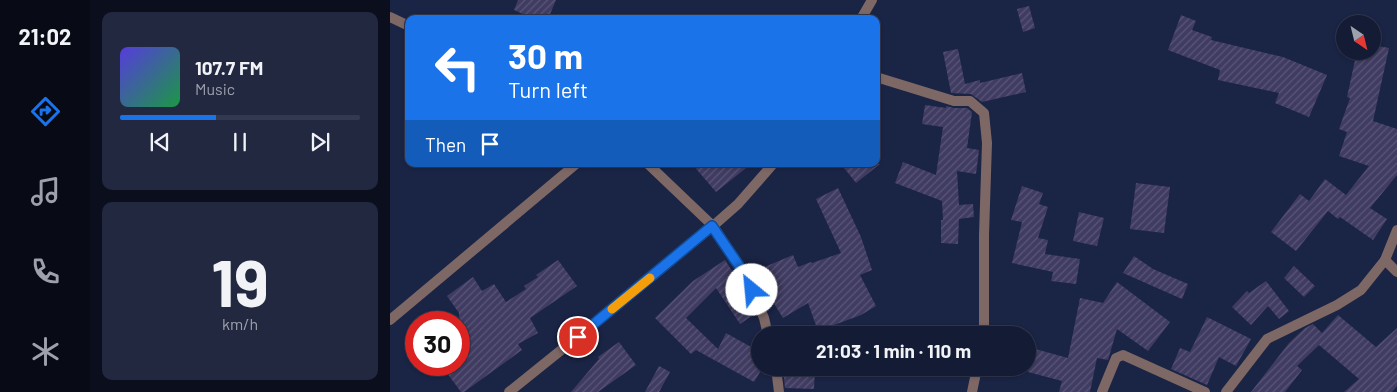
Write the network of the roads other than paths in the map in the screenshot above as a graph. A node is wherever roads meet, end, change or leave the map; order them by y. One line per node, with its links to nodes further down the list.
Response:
1 (872, 0): 2 (street)
2 (864, 15)
3 (390, 17): 4 (street)
4 (405, 24)
5 (880, 78): 15 (street)
6 (572, 167): 13 (street)
7 (651, 167): 9 (street)
8 (770, 167): 9 (street)
9 (712, 226): 14 (street); 18 (street)
10 (1397, 230): 11 (street)
11 (1385, 260): 12 (street); 23 (street)
12 (1397, 272)
13 (390, 320)
14 (766, 326)
15 (984, 326)
16 (777, 376): 19 (street)
17 (975, 376): 20 (street)
18 (509, 392)
19 (779, 392)
20 (972, 392)
21 (1102, 392): 22 (street)
22 (1205, 392)
23 (1226, 392)

